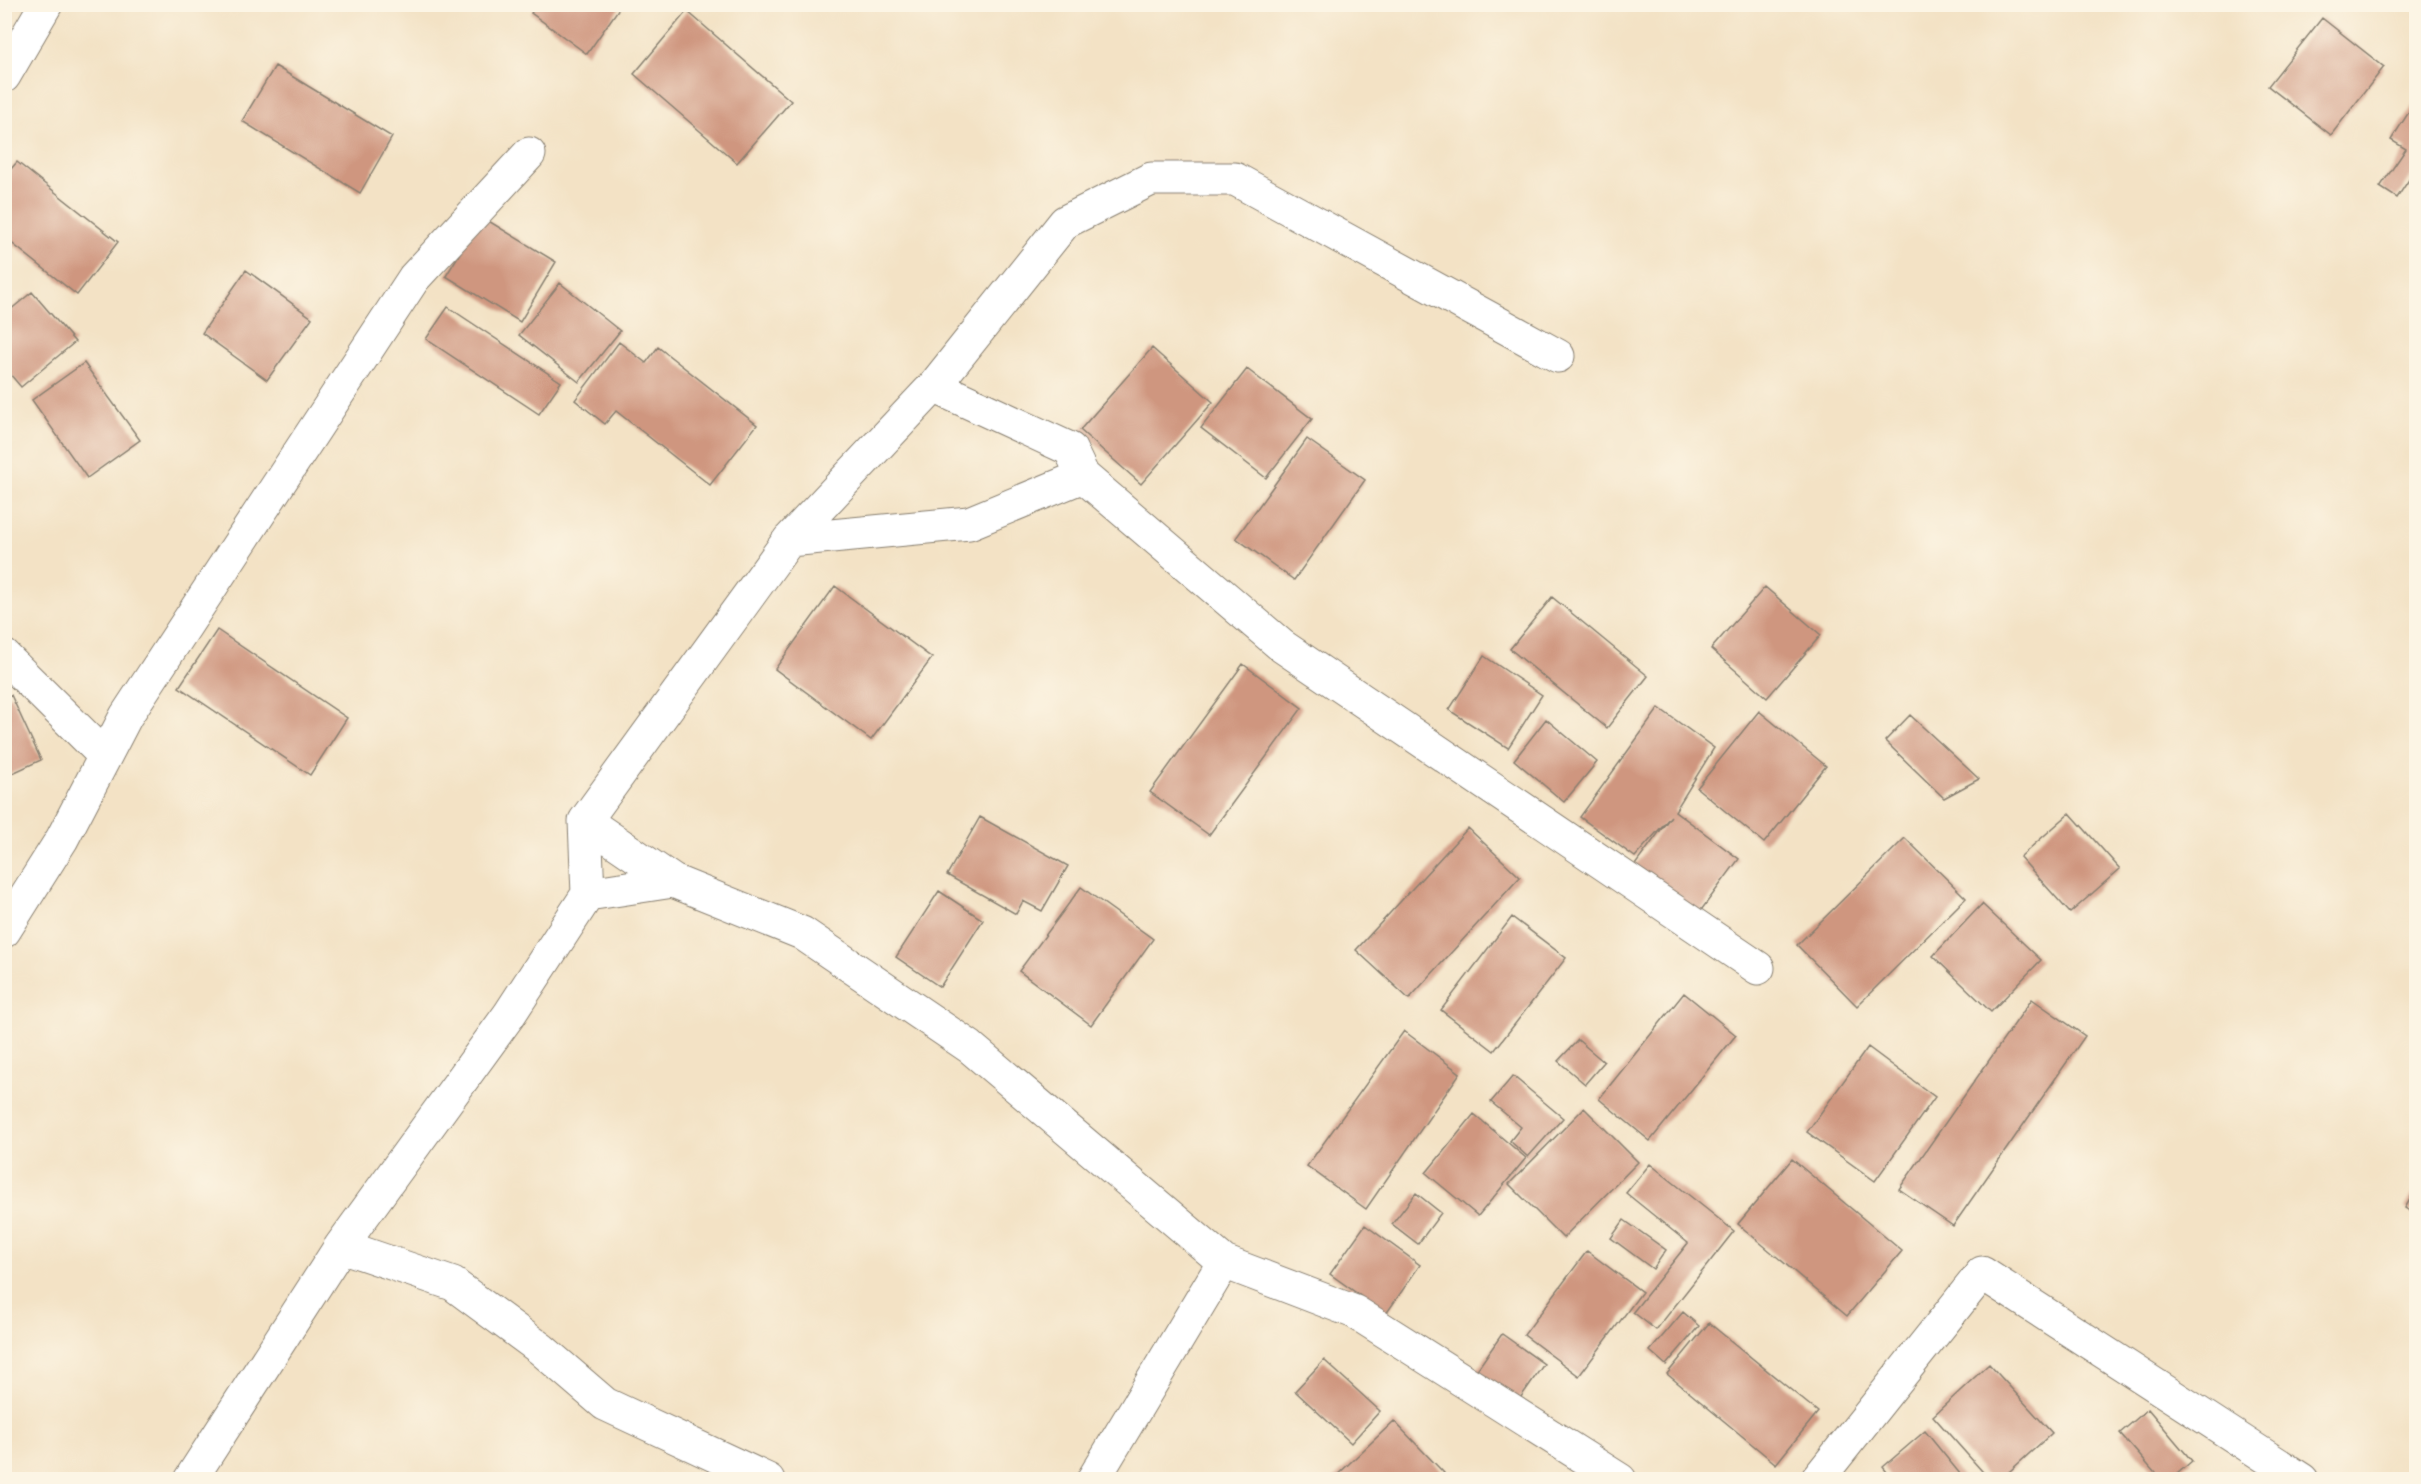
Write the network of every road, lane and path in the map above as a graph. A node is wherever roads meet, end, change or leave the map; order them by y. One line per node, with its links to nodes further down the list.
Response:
1 (46, 4): 2 (street)
2 (10, 55)
3 (529, 154): 9 (street)
4 (1558, 356): 5 (street)
5 (934, 386): 6 (street); 7 (street)
6 (1083, 476): 7 (street); 14 (street)
7 (789, 540): 10 (street)
8 (4, 656): 9 (street)
9 (105, 756): 13 (street)
10 (585, 821): 11 (street); 12 (street)
11 (673, 881): 12 (street); 16 (street)
12 (588, 894): 15 (street)
13 (4, 930)
14 (1758, 968)
15 (341, 1246): 17 (street); 18 (street)
16 (1224, 1262): 19 (street); 20 (street)
17 (190, 1479)
18 (768, 1479)
19 (1094, 1479)
20 (1620, 1479)
21 (1817, 1479): 22 (street)
22 (2302, 1479)

